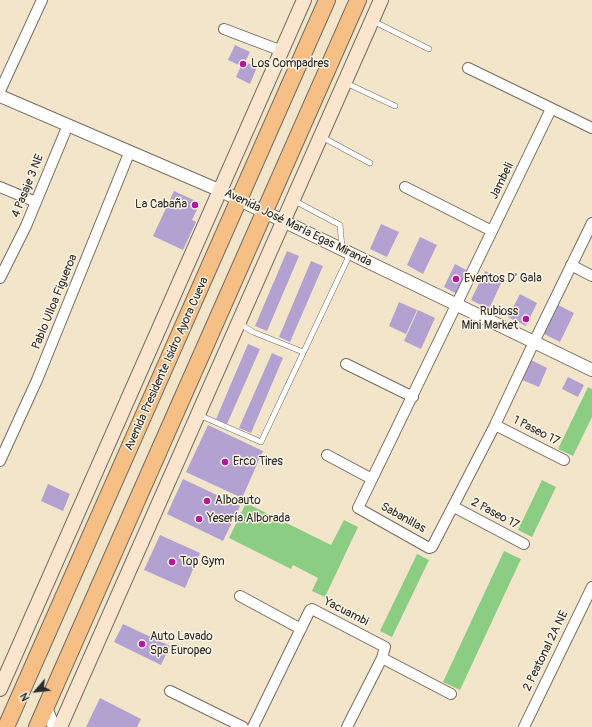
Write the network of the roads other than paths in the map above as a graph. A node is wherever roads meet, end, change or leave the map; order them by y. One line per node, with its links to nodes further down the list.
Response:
1 (42, 0): 12 (street)
2 (304, 0): 9 (main road, Avenida Presidente Isidro Ayora Cueva)
3 (327, 0): 24 (main road, Avenida Presidente Isidro Ayora Cueva)
4 (358, 0): 27 (main road)
5 (381, 0): 6 (main road)
6 (372, 20): 8 (lane); 11 (main road)
7 (224, 29): 9 (street)
8 (429, 49)
9 (282, 51): 23 (main road, Avenida Presidente Isidro Ayora Cueva)
10 (468, 68): 15 (street)
11 (345, 82): 14 (lane); 18 (main road)
12 (0, 91)
13 (0, 96): 16 (street, Avenida José María Egas Miranda)
14 (395, 106)
15 (551, 109): 17 (street); 30 (street, Jambeli)
16 (68, 125): 19 (street, Avenida José María Egas Miranda); 26 (street, 4 Pasaje 3 NE)
17 (592, 128)
18 (321, 137): 20 (lane); 25 (main road)
19 (130, 151): 23 (street, Avenida José María Egas Miranda); 46 (street, Pablo Ulloa Figueroa)
20 (370, 163)
21 (405, 186): 30 (street)
22 (0, 187): 26 (street)
23 (221, 191): 24 (street, Avenida José María Egas Miranda); 54 (main road, Avenida Presidente Isidro Ayora Cueva)
24 (240, 200): 27 (street, Avenida José María Egas Miranda); 58 (main road, Avenida Presidente Isidro Ayora Cueva)
25 (293, 200): 28 (main road); 31 (lane)
26 (36, 202): 34 (street, 4 Pasaje 3 NE)
27 (265, 212): 28 (street, Avenida José María Egas Miranda); 57 (main road)
28 (284, 221): 31 (street, Avenida José María Egas Miranda); 36 (main road)
29 (592, 223): 32 (street)
30 (492, 231): 35 (street, Jambeli)
31 (346, 251): 35 (street, Avenida José María Egas Miranda); 38 (lane)
32 (571, 265): 33 (street); 37 (street)
33 (592, 276)
34 (0, 278)
35 (457, 305): 37 (street, Avenida José María Egas Miranda); 41 (street, Sabanillas)
36 (239, 323): 38 (lane); 42 (main road)
37 (534, 342): 40 (street, Avenida José María Egas Miranda); 43 (street, Sabanillas)
38 (303, 352): 42 (lane)
39 (346, 364): 41 (street)
40 (592, 370)
41 (413, 397): 47 (street, Sabanillas)
42 (198, 415): 61 (main road)
43 (495, 425): 45 (street, 1 Paseo 17); 48 (street, Sabanillas)
44 (327, 455): 47 (street)
45 (564, 460)
46 (0, 461)
47 (372, 479): 48 (street, Sabanillas)
48 (454, 507): 49 (street, 2 Paseo 17)
49 (524, 544)
50 (592, 587): 65 (street, 2 Peatonal 2A NE)
51 (240, 596): 52 (street)
52 (301, 629): 53 (street, Yacuambi); 63 (street, Yacuambi)
53 (382, 658): 56 (street); 64 (street)
54 (0, 689)
55 (170, 692): 62 (street)
56 (451, 694)
57 (46, 708): 59 (main road); 60 (street)
58 (6, 727)
59 (37, 727)
60 (54, 727)
61 (60, 727)
62 (243, 727)
63 (253, 727)
64 (347, 727)
65 (524, 727)

